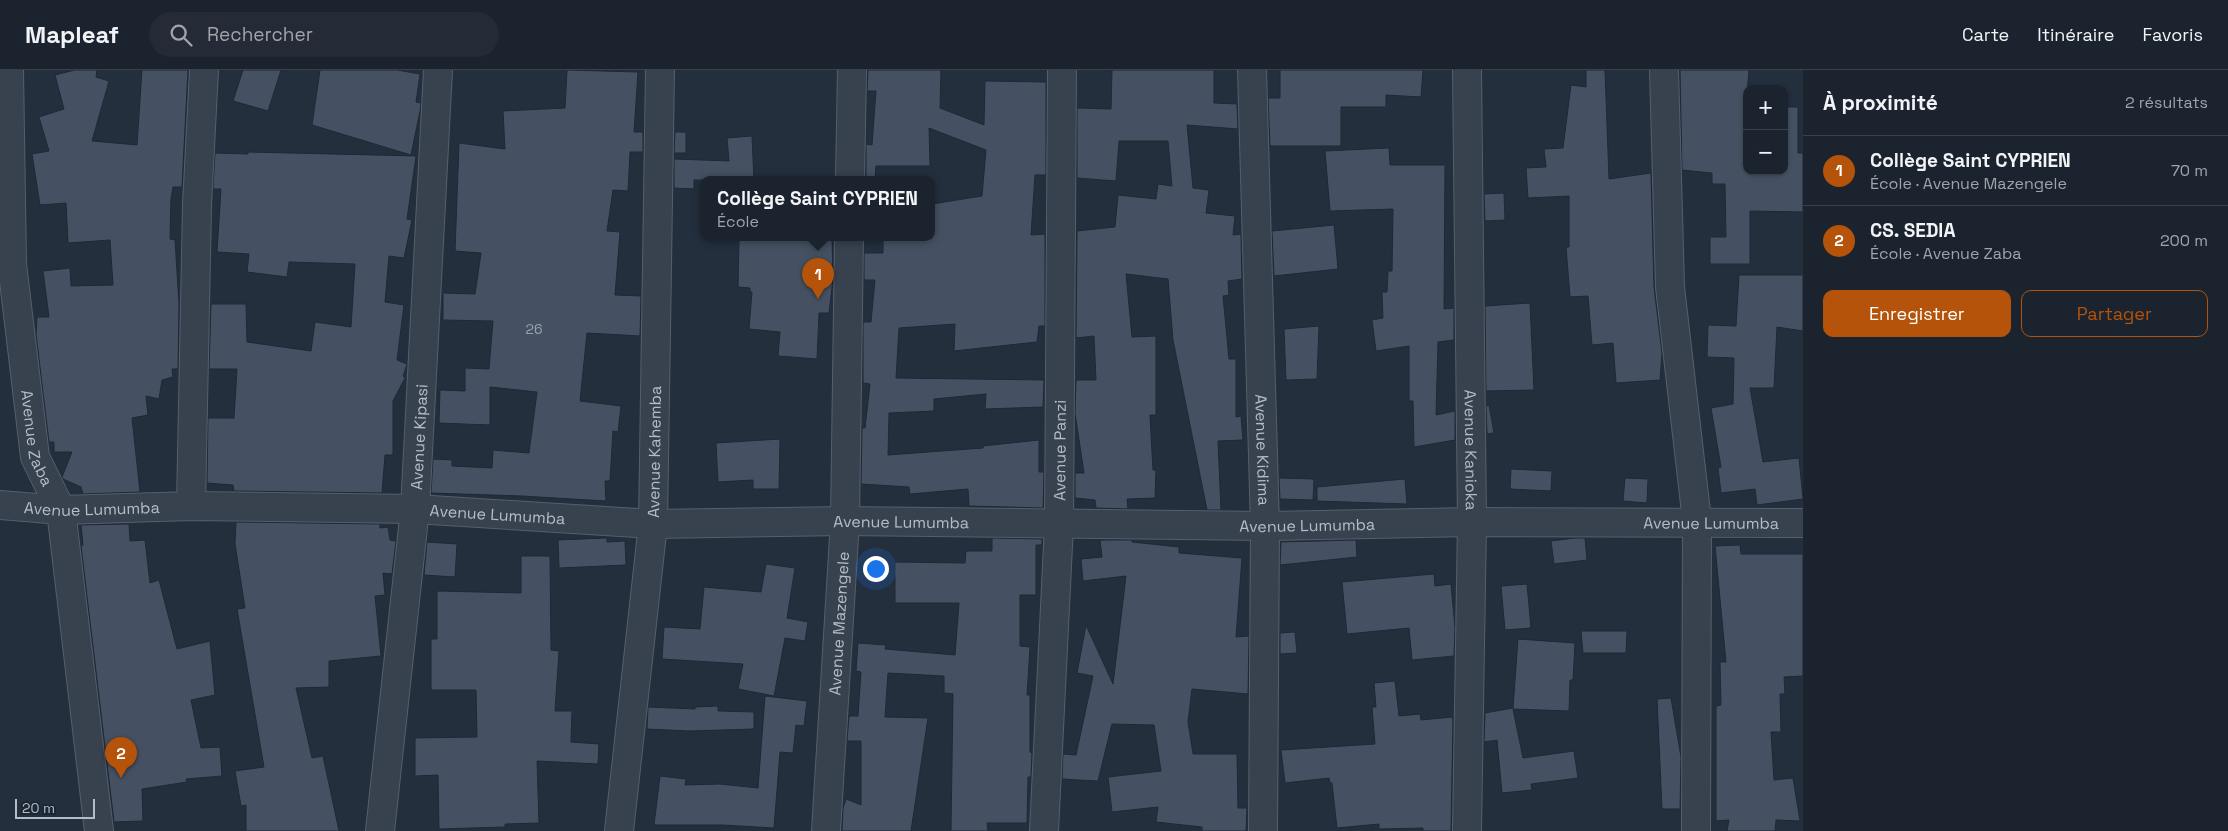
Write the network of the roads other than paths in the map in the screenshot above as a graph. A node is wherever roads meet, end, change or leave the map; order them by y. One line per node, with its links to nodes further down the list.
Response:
1 (9, 70): 15 (street, Avenue Zaba)
2 (204, 70): 13 (street)
3 (438, 70): 14 (street, Avenue Kipasi)
4 (660, 70): 20 (street, Avenue Kahemba)
5 (852, 70): 10 (street)
6 (1062, 70): 21 (street, Avenue Panzi)
7 (1252, 70): 22 (street, Avenue Kidima)
8 (1467, 70): 18 (street, Avenue Kanioka)
9 (1664, 70): 17 (street)
10 (850, 176)
11 (849, 241): 16 (street, Avenue Mazengele)
12 (0, 505): 15 (street, Avenue Lumumba)
13 (191, 506): 14 (street, Avenue Lumumba); 15 (street, Avenue Lumumba)
14 (415, 509): 20 (street, Avenue Lumumba); 24 (street, Avenue Kipasi)
15 (61, 510): 23 (street, Avenue Zaba)
16 (845, 521): 20 (street, Avenue Lumumba); 21 (street, Avenue Lumumba); 26 (street, Avenue Mazengele)
17 (1697, 521): 18 (street, Avenue Lumumba); 19 (street, Avenue Lumumba); 30 (street)
18 (1472, 522): 22 (street, Avenue Lumumba); 29 (street, Avenue Kanioka)
19 (1803, 523)
20 (653, 524): 25 (street, Avenue Kahemba)
21 (1059, 525): 22 (street, Avenue Lumumba); 27 (street, Avenue Panzi)
22 (1265, 526): 28 (street, Avenue Kidima)
23 (99, 831)
24 (380, 831)
25 (619, 831)
26 (826, 831)
27 (1044, 831)
28 (1263, 831)
29 (1467, 831)
30 (1696, 831)

